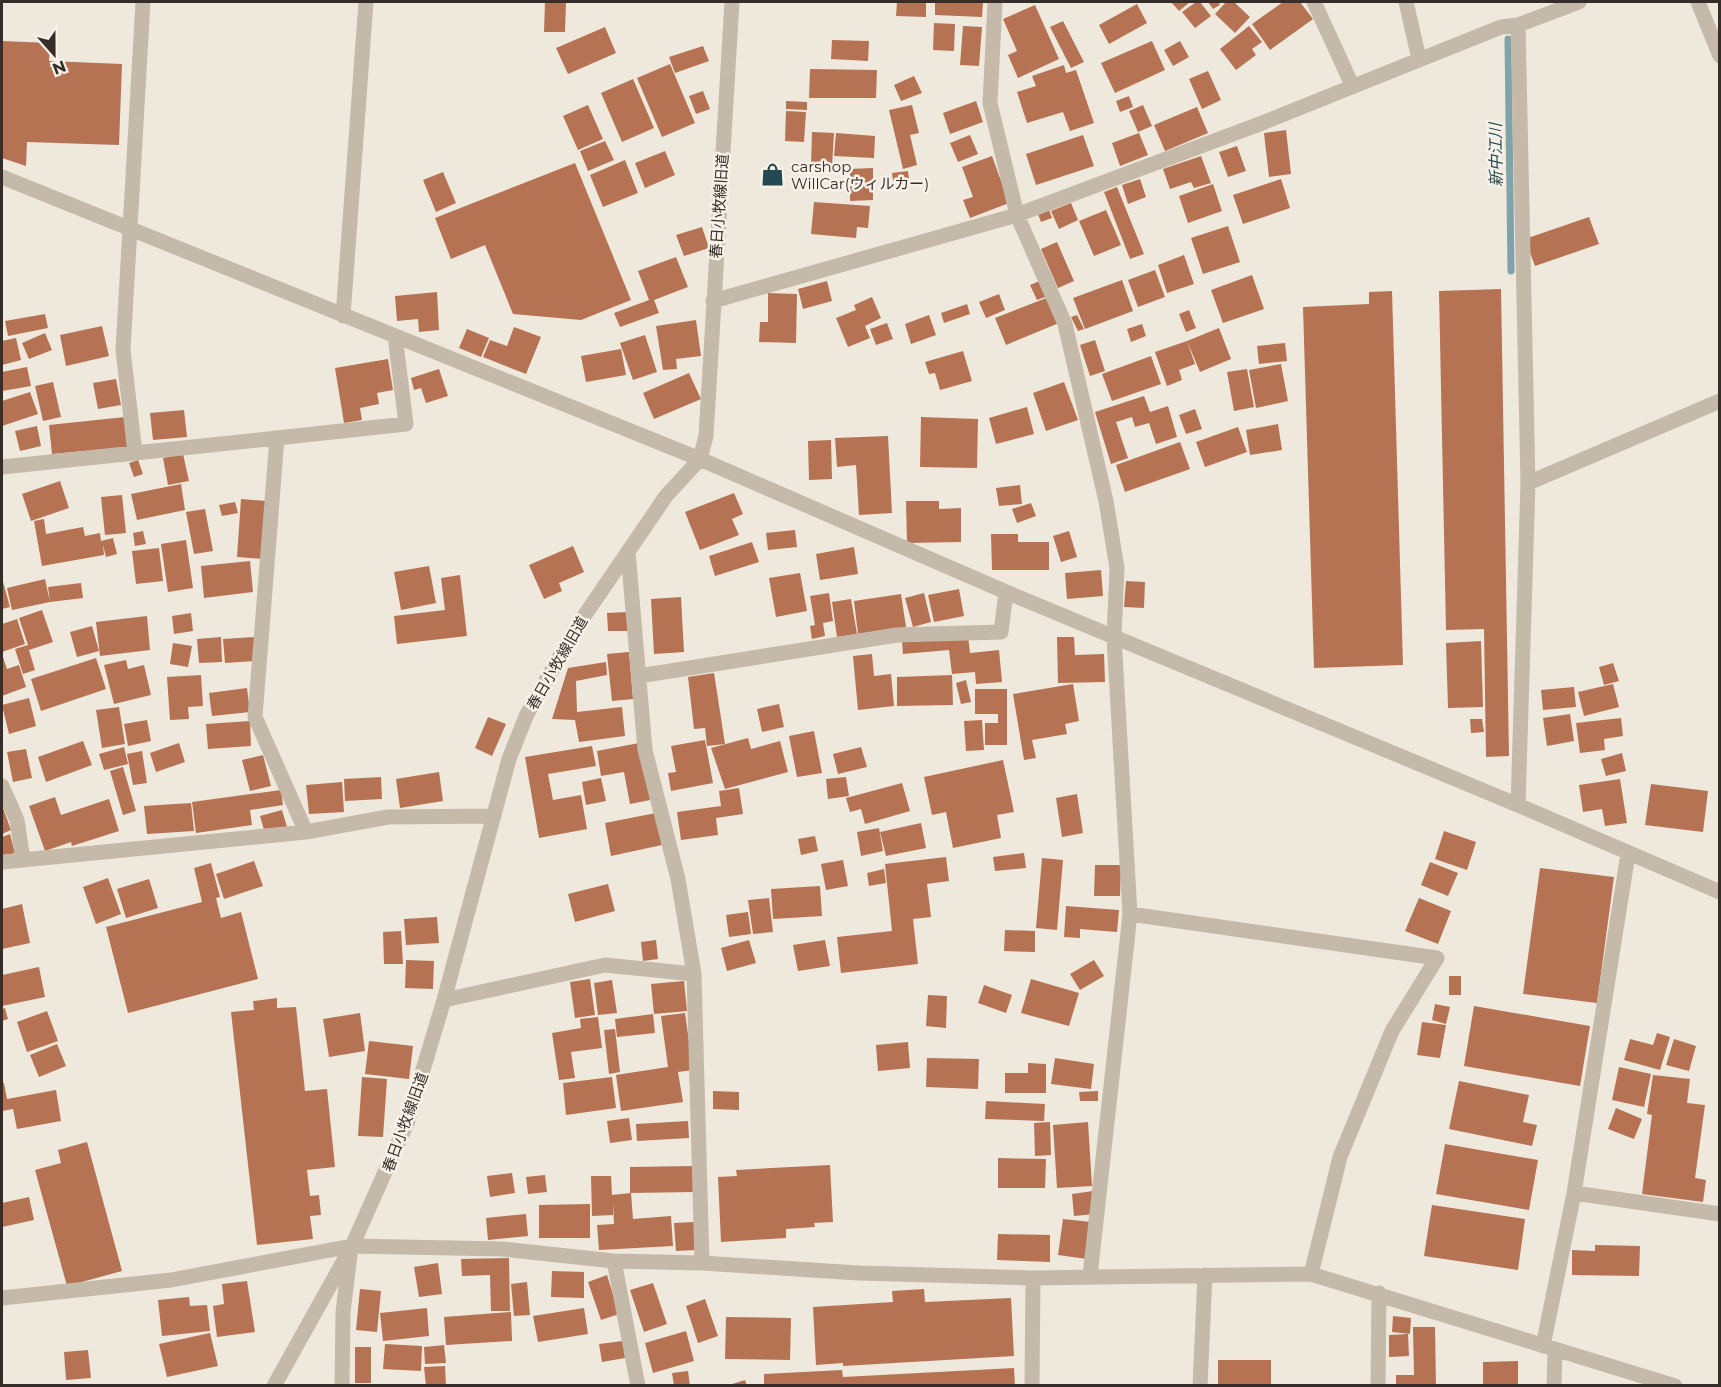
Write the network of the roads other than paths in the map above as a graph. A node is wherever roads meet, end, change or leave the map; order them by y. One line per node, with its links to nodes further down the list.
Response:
1 (142, 2): 15 (street)
2 (366, 2): 17 (street)
3 (732, 2): 16 (street, 春日小牧線旧道)
4 (995, 2): 14 (street)
5 (1314, 2): 12 (street)
6 (1406, 2): 11 (street)
7 (1579, 2): 9 (street)
8 (1698, 2): 10 (street)
9 (1518, 25): 11 (street); 24 (street)
10 (1719, 56)
11 (1419, 59): 12 (street)
12 (1352, 85): 14 (street)
13 (2, 177): 15 (street)
14 (1017, 215): 16 (street); 27 (street)
15 (131, 231): 17 (street); 21 (street)
16 (712, 301): 22 (street, 春日小牧線旧道)
17 (343, 316): 18 (street)
18 (395, 336): 20 (street); 22 (street)
19 (1719, 401): 24 (street)
20 (277, 438): 21 (street); 32 (street)
21 (135, 453): 23 (street)
22 (700, 459): 25 (street, 春日小牧線旧道); 26 (street)
23 (2, 467)
24 (1528, 483): 30 (street)
25 (628, 552): 28 (street); 31 (street, 春日小牧線旧道)
26 (1006, 592): 27 (street); 28 (street)
27 (1114, 637): 30 (street); 37 (street)
28 (639, 676): 38 (street)
29 (2, 786): 34 (street)
30 (1518, 805): 33 (street)
31 (494, 816): 32 (street); 39 (street, 春日小牧線旧道)
32 (306, 832): 34 (street)
33 (1628, 854): 36 (street); 40 (street)
34 (23, 860): 35 (street)
35 (2, 862)
36 (1719, 892)
37 (1130, 914): 45 (street); 47 (street)
38 (694, 974): 39 (street); 44 (street)
39 (444, 1000): 42 (street, 春日小牧線旧道)
40 (1574, 1193): 41 (street); 51 (street)
41 (1719, 1214)
42 (352, 1246): 43 (street); 50 (street); 52 (street, 春日小牧線旧道); 53 (street)
43 (614, 1261): 44 (street); 54 (street)
44 (702, 1263): 48 (street)
45 (1311, 1274): 46 (street); 49 (street)
46 (1205, 1275): 47 (street); 56 (street)
47 (1090, 1276): 48 (street)
48 (1033, 1278): 55 (street)
49 (1379, 1293): 51 (street); 57 (street)
50 (2, 1298)
51 (1549, 1348): 58 (street); 59 (street)
52 (274, 1386)
53 (342, 1386)
54 (638, 1386)
55 (1032, 1386)
56 (1200, 1386)
57 (1378, 1386)
58 (1554, 1386)
59 (1674, 1386)

